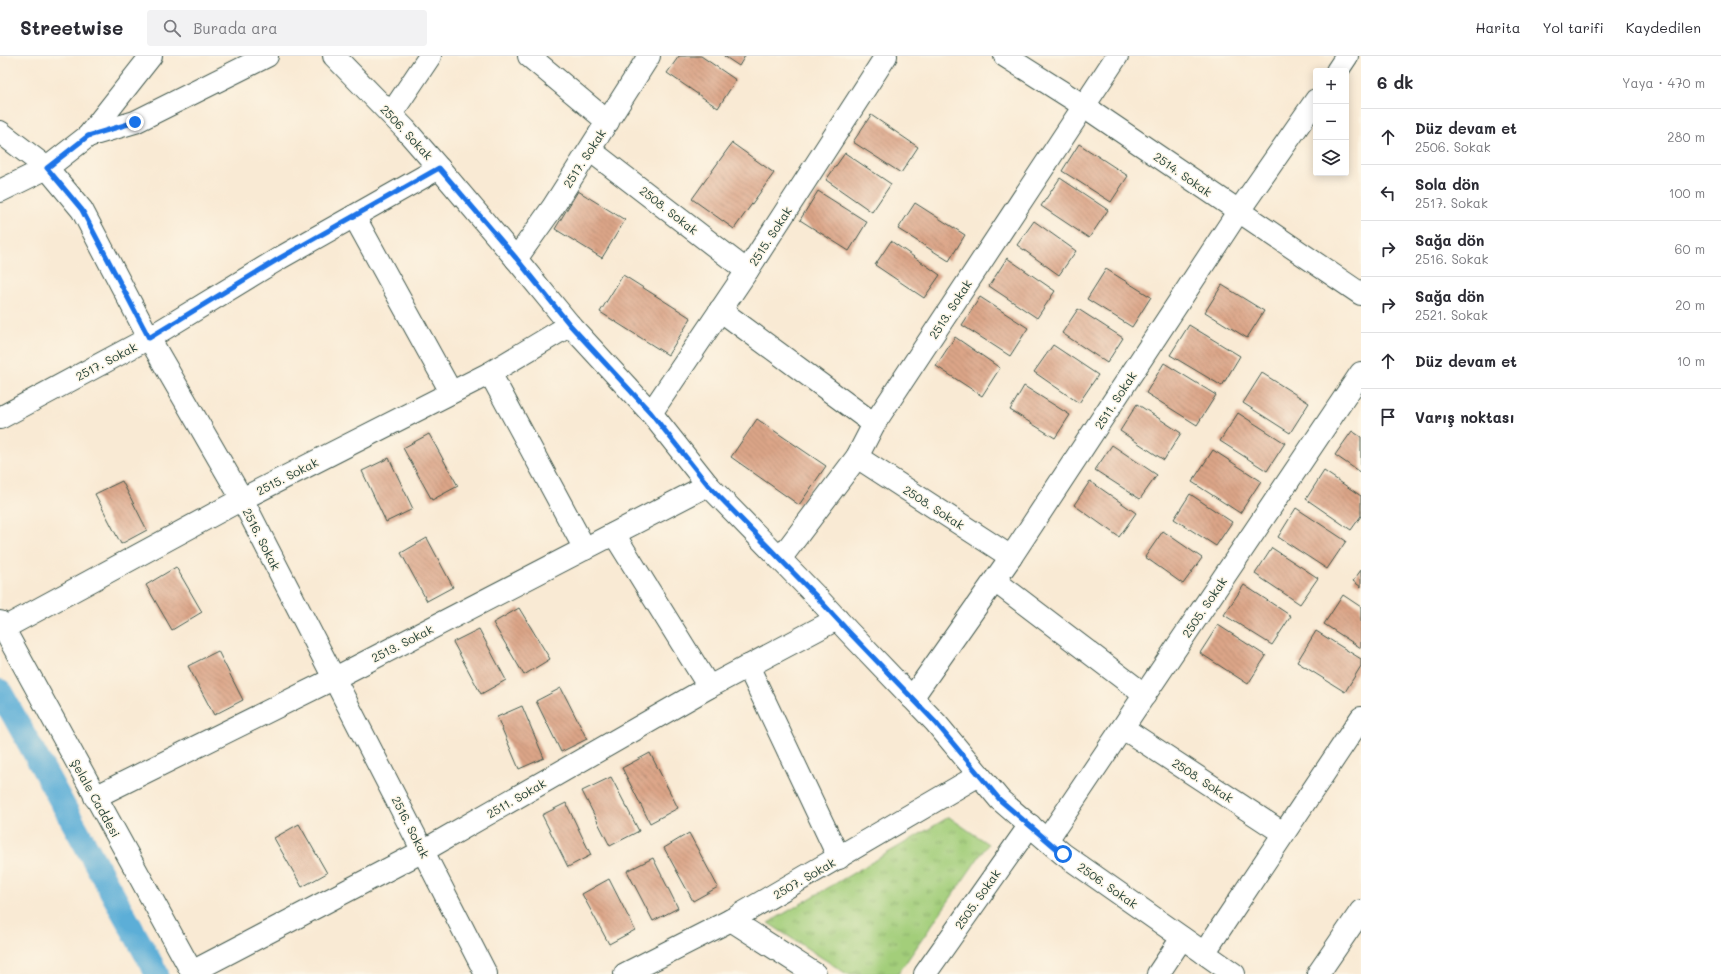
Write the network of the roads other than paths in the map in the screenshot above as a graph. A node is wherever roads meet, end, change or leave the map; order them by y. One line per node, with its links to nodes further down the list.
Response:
1 (151, 56): 17 (street)
2 (267, 56): 17 (street)
3 (334, 56): 14 (street, 2506. Sokak)
4 (430, 56): 14 (street)
5 (529, 56): 15 (street)
6 (649, 56): 15 (street, 2517. Sokak)
7 (886, 56): 25 (street, 2515. Sokak)
8 (1005, 56): 13 (street, 2514. Sokak)
9 (1117, 56): 13 (street, 2513. Sokak)
10 (1347, 56): 11 (street)
11 (1338, 68)
12 (1313, 104): 22 (street, 2511. Sokak)
13 (1084, 106): 22 (street, 2514. Sokak); 35 (street, 2513. Sokak)
14 (391, 114): 20 (street, 2506. Sokak)
15 (608, 122): 18 (street, 2517. Sokak)
16 (0, 132): 19 (street, 2516. Sokak)
17 (88, 136): 19 (street)
18 (590, 150): 24 (street, 2517. Sokak); 25 (street, 2508. Sokak)
19 (47, 168): 21 (street); 29 (street, 2516. Sokak)
20 (439, 168): 23 (street, 2517. Sokak); 24 (street, 2506. Sokak)
21 (0, 191)
22 (1238, 212): 26 (street, 2514. Sokak); 41 (street, 2511. Sokak)
23 (354, 216): 29 (street, 2517. Sokak); 32 (street)
24 (516, 258): 28 (street, 2506. Sokak)
25 (747, 271): 27 (street, 2515. Sokak)
26 (1361, 294)
27 (720, 310): 33 (street, 2515. Sokak); 35 (street)
28 (570, 325): 30 (street, 2515. Sokak); 33 (street, 2506. Sokak)
29 (149, 338): 34 (street, 2517. Sokak); 38 (street, 2516. Sokak)
30 (490, 373): 32 (street, 2515. Sokak); 40 (street)
31 (1361, 373): 49 (street, 2505. Sokak)
32 (452, 392): 38 (street, 2515. Sokak)
33 (651, 413): 37 (street, 2506. Sokak)
34 (0, 418)
35 (874, 424): 36 (street, 2513. Sokak)
36 (857, 457): 41 (street, 2508. Sokak); 42 (street, 2513. Sokak)
37 (708, 485): 39 (street, 2513. Sokak); 42 (street, 2506. Sokak)
38 (242, 499): 45 (street, 2515. Sokak); 47 (street, 2516. Sokak)
39 (614, 534): 40 (street, 2513. Sokak); 48 (street)
40 (584, 549): 47 (street, 2513. Sokak)
41 (1011, 557): 43 (street, 2511. Sokak)
42 (780, 559): 44 (street, 2506. Sokak)
43 (995, 581): 49 (street); 50 (street, 2511. Sokak)
44 (837, 619): 46 (street, 2511. Sokak); 50 (street, 2506. Sokak)
45 (2, 625): 54 (street, Şelale Caddesi)
46 (748, 666): 48 (street, 2511. Sokak); 59 (street)
47 (335, 678): 54 (street, 2513. Sokak); 58 (street, 2516. Sokak)
48 (709, 687): 58 (street, 2511. Sokak)
49 (1145, 695): 51 (street, 2505. Sokak)
50 (912, 698): 53 (street, 2506. Sokak)
51 (1122, 728): 56 (street, 2508. Sokak); 57 (street, 2505. Sokak)
52 (1357, 731): 56 (street)
53 (979, 775): 55 (street, 2506. Sokak); 59 (street, 2507. Sokak)
54 (95, 797): 66 (street, Şelale Caddesi)
55 (1030, 825): 57 (street, 2506. Sokak); 65 (street, 2505. Sokak)
56 (1283, 833): 63 (street)
57 (1047, 840): 62 (street, 2506. Sokak)
58 (423, 851): 66 (street, 2511. Sokak); 67 (street, 2516. Sokak)
59 (839, 858): 61 (street, 2507. Sokak)
60 (1361, 911): 72 (street)
61 (731, 920): 64 (street, 2507. Sokak); 69 (street)
62 (1182, 938): 63 (street, 2506. Sokak); 70 (street)
63 (1204, 953): 71 (street, 2506. Sokak)
64 (651, 969): 68 (street, 2507. Sokak)
65 (934, 971)
66 (193, 973)
67 (486, 974)
68 (625, 974)
69 (815, 974)
70 (1158, 974)
71 (1234, 974)
72 (1318, 974)

